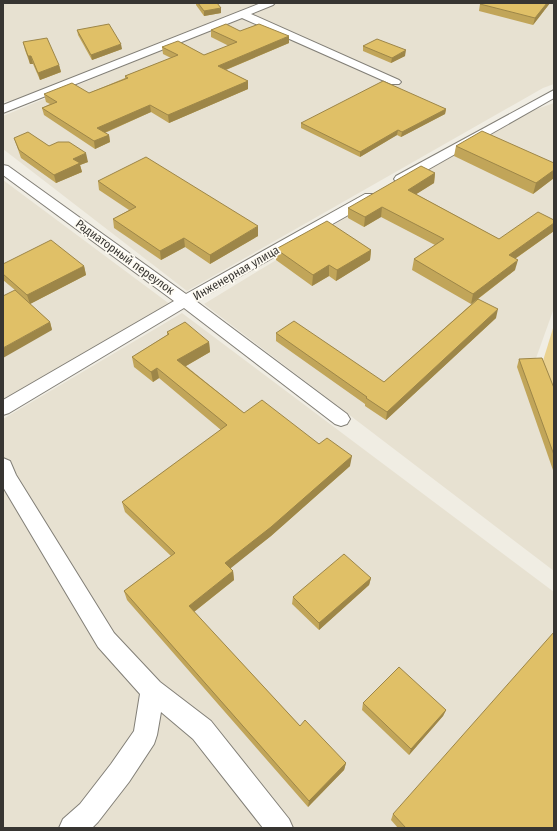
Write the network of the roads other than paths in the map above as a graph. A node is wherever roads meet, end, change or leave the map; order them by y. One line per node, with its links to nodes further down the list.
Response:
1 (270, 3): 2 (street)
2 (242, 14): 3 (street); 5 (street)
3 (396, 82)
4 (554, 93): 7 (street, Инженерная улица)
5 (3, 109)
6 (3, 169): 7 (street, Радиаторный переулок)
7 (185, 301): 8 (street, Инженерная улица); 9 (street, Радиаторный переулок)
8 (3, 408)
9 (341, 419)
10 (3, 466): 11 (street)
11 (152, 690): 12 (street); 13 (street)
12 (72, 828)
13 (280, 828)

